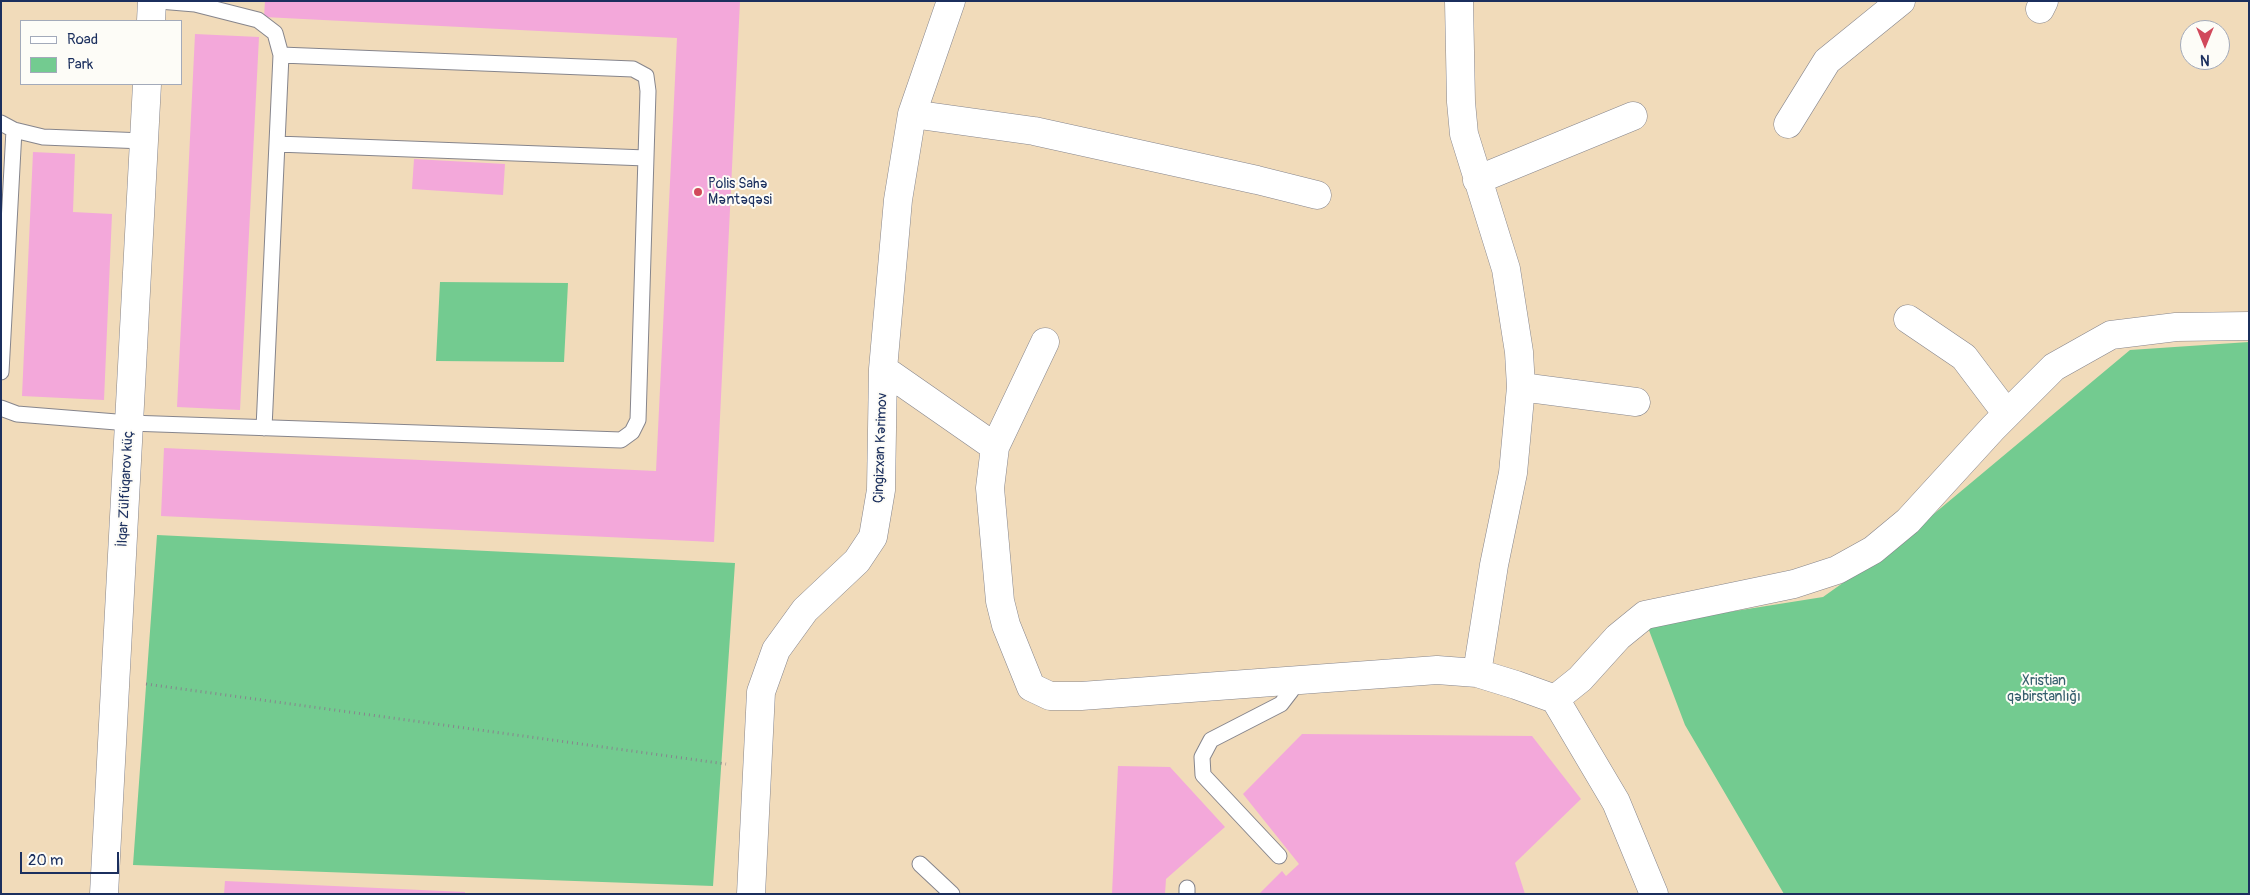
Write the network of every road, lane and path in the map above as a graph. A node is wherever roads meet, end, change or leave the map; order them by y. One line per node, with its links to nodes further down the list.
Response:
1 (152, 1): 6 (street)
2 (159, 1): 7 (lane)
3 (951, 1): 9 (street, Çingizxan Kərimov)
4 (1460, 1): 16 (street)
5 (1900, 1): 11 (street)
6 (151, 20)
7 (281, 56): 14 (lane); 15 (lane)
8 (147, 85): 13 (street, İlqar Zülfüqarov küç)
9 (912, 114): 17 (street); 21 (street, Çingizxan Kərimov)
10 (1633, 116): 16 (street)
11 (1788, 124)
12 (8, 127): 13 (lane); 22 (lane)
13 (144, 141): 27 (street, İlqar Zülfüqarov küç)
14 (277, 144): 15 (lane); 28 (lane)
15 (646, 158): 28 (lane)
16 (1477, 180): 23 (street)
17 (1317, 195)
18 (1908, 319): 26 (street)
19 (2249, 326): 26 (street)
20 (1045, 342): 29 (street)
21 (884, 369): 29 (street); 34 (street, Çingizxan Kərimov)
22 (1, 372)
23 (1521, 388): 24 (street); 30 (street)
24 (1636, 402)
25 (1, 408): 27 (lane)
26 (2007, 414): 33 (street)
27 (129, 423): 28 (lane); 31 (street, İlqar Zülfüqarov küç)
28 (264, 428)
29 (995, 447): 32 (street)
30 (1476, 673): 32 (street); 33 (street)
31 (115, 679): 34 (path); 37 (street, İlqar Zülfüqarov küç)
32 (1295, 679): 35 (lane)
33 (1556, 699): 40 (street)
34 (757, 768): 38 (street, Çingizxan Kərimov)
35 (1279, 856)
36 (920, 864): 39 (lane)
37 (104, 894)
38 (751, 894)
39 (952, 894)
40 (1654, 894)

